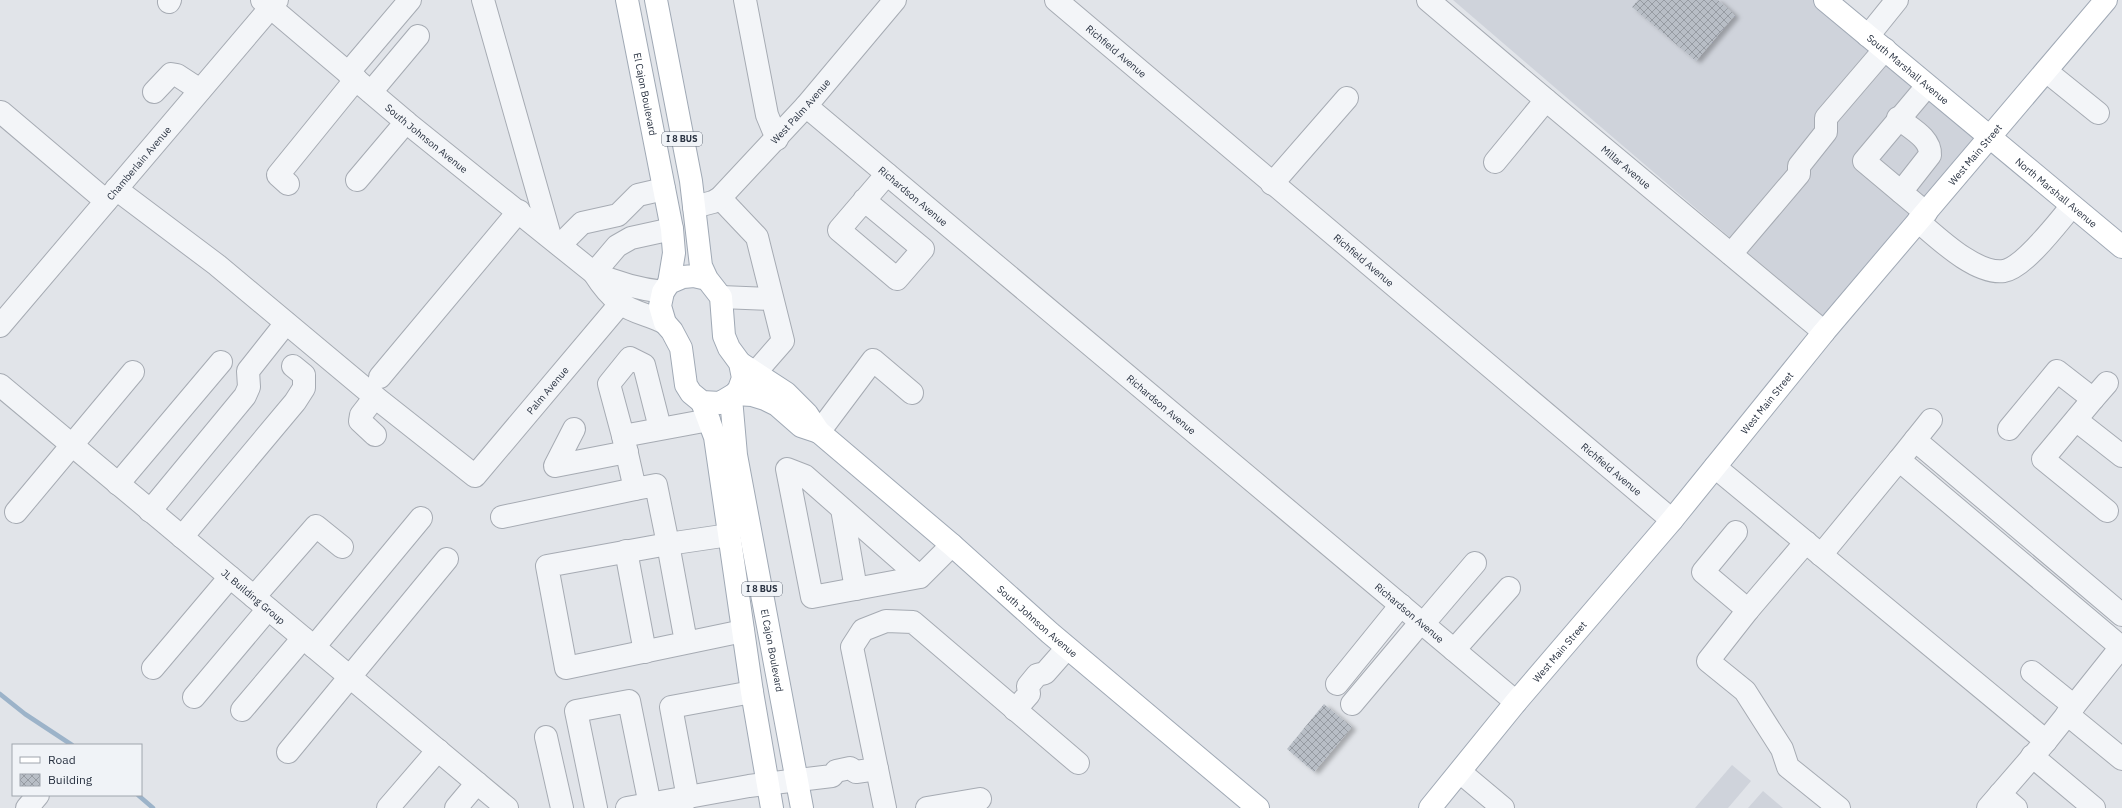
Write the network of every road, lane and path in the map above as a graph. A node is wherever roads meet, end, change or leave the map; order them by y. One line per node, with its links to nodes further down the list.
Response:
1 (410, 0): 17 (street)
2 (483, 0): 46 (street)
3 (627, 0): 35 (main road, El Cajon Boulevard / I 8 BUS)
4 (656, 0): 41 (main road, I 8 BUS)
5 (745, 0): 29 (street)
6 (895, 0): 23 (street, West Palm Avenue)
7 (1056, 0): 34 (street, Richfield Avenue)
8 (1428, 0): 22 (street, Millar Avenue)
9 (1825, 0): 14 (main road, South Marshall Avenue)
10 (1897, 0): 14 (street)
11 (2106, 0): 16 (main road, West Main Street)
12 (270, 2): 17 (street, South Johnson Avenue); 19 (street, Chamberlain Avenue)
13 (418, 36): 17 (street)
14 (1868, 36): 15 (main road, South Marshall Avenue)
15 (1885, 49): 18 (main road, South Marshall Avenue); 49 (street)
16 (2042, 76): 25 (street); 28 (main road, West Main Street)
17 (358, 81): 27 (street, South Johnson Avenue); 33 (street)
18 (1927, 86): 26 (street); 28 (main road, South Marshall Avenue)
19 (200, 90): 20 (street); 37 (street, Chamberlain Avenue)
20 (154, 92)
21 (1347, 98): 34 (street)
22 (1546, 100): 30 (street); 49 (street, Millar Avenue)
23 (806, 106): 29 (street, West Palm Avenue); 31 (street, Richardson Avenue)
24 (1, 112): 37 (street)
25 (2098, 113)
26 (1898, 118): 36 (street); 36 (street)
27 (406, 122): 32 (street); 42 (street, South Johnson Avenue)
28 (1990, 138): 40 (main road, North Marshall Avenue); 44 (main road, West Main Street)
29 (777, 139): 38 (street, West Palm Avenue)
30 (1495, 162)
31 (887, 174): 39 (street); 106 (street, Richardson Avenue)
32 (357, 180)
33 (288, 184)
34 (1272, 184): 90 (street, Richfield Avenue)
35 (664, 189): 43 (street); 45 (main road, El Cajon Boulevard / I 8 BUS)
36 (1901, 192): 44 (street)
37 (111, 195): 56 (street); 58 (street, Chamberlain Avenue)
38 (720, 198): 41 (street, West Palm Avenue); 54 (street)
39 (864, 200)
40 (2072, 206): 44 (street); 48 (main road, North Marshall Avenue)
41 (694, 207): 51 (main road, I 8 BUS)
42 (519, 211): 46 (street, South Johnson Avenue); 65 (street)
43 (618, 215): 46 (street); 47 (street)
44 (1922, 217): 59 (main road, West Main Street)
45 (672, 229): 47 (street); 52 (main road, El Cajon Boulevard / I 8 BUS)
46 (555, 241): 50 (street, South Johnson Avenue)
47 (624, 243): 50 (street)
48 (2122, 247)
49 (1731, 254): 59 (street, Millar Avenue)
50 (594, 273): 52 (street, South Johnson Avenue); 55 (street, South Johnson Avenue)
51 (707, 279): 52 (main road); 53 (main road, I 8 BUS)
52 (666, 287): 57 (main road, I 8 BUS)
53 (721, 297): 54 (street); 62 (main road)
54 (772, 299): 62 (street)
55 (620, 304): 57 (street, South Johnson Avenue); 65 (street, Palm Avenue)
56 (286, 323): 65 (street); 85 (street)
57 (665, 323): 68 (main road, I 8 BUS)
58 (0, 326)
59 (1824, 332): 81 (main road, West Main Street)
60 (221, 362): 82 (street)
61 (293, 366): 93 (street)
62 (748, 368): 67 (main road, I 8 BUS); 74 (main road, South Johnson Avenue)
63 (133, 372): 78 (street)
64 (0, 385): 78 (street, JL Building Group)
65 (377, 387): 75 (street)
66 (912, 392): 74 (street)
67 (733, 396): 68 (main road, South Johnson Avenue); 74 (main road, South Johnson Avenue); 136 (main road, El Cajon Boulevard / I 8 BUS)
68 (706, 411): 71 (street); 92 (main road, I 8 BUS)
69 (1931, 420): 76 (street)
70 (2076, 420): 73 (street); 79 (street); 86 (street)
71 (660, 428): 77 (street); 77 (street)
72 (574, 429): 77 (street)
73 (2009, 429)
74 (819, 432): 95 (main road, South Johnson Avenue)
75 (375, 435)
76 (1915, 440): 80 (street); 108 (street)
77 (625, 444): 83 (street)
78 (72, 445): 82 (street, JL Building Group); 87 (street)
79 (2122, 456)
80 (1899, 460): 97 (street); 113 (street)
81 (1715, 467): 90 (main road, West Main Street); 97 (street)
82 (118, 484): 85 (street, JL Building Group)
83 (635, 489): 88 (street); 94 (street)
84 (842, 509): 102 (street); 104 (street); 104 (street)
85 (150, 510): 93 (street, JL Building Group)
86 (2107, 511)
87 (16, 512)
88 (502, 517)
89 (421, 518): 111 (street)
90 (1672, 520): 124 (main road, West Main Street)
91 (1736, 532): 107 (street)
92 (729, 535): 94 (street); 110 (main road, I 8 BUS)
93 (182, 537): 101 (street, JL Building Group)
94 (668, 544): 98 (street); 112 (street)
95 (952, 545): 102 (street); 114 (main road, South Johnson Avenue)
96 (342, 547): 105 (street)
97 (1814, 548): 107 (street); 129 (street)
98 (626, 551): 116 (street); 116 (street)
99 (447, 559): 119 (street)
100 (1475, 563): 109 (street)
101 (230, 577): 105 (street, JL Building Group); 117 (street)
102 (920, 577): 104 (street)
103 (1509, 588): 115 (street)
104 (856, 589)
105 (261, 603): 111 (street, JL Building Group); 122 (street)
106 (1400, 605): 109 (street, Richardson Avenue); 120 (street)
107 (1748, 610): 158 (street)
108 (2122, 615)
109 (1422, 623): 115 (street, Richardson Avenue); 125 (street)
110 (743, 631): 112 (street); 121 (main road, I 8 BUS)
111 (308, 642): 119 (street, JL Building Group); 126 (street)
112 (686, 642): 116 (street)
113 (2121, 647): 127 (street)
114 (1067, 648): 123 (street); 144 (main road, South Johnson Avenue)
115 (1454, 650): 124 (street, Richardson Avenue)
116 (645, 652)
117 (153, 668)
118 (2032, 672): 127 (street)
119 (350, 677): 130 (street, JL Building Group); 131 (street)
120 (1337, 684)
121 (752, 692): 138 (main road, I 8 BUS); 141 (street)
122 (194, 697)
123 (1022, 702): 133 (street); 134 (street)
124 (1516, 702): 135 (main road, West Main Street)
125 (1352, 704)
126 (242, 710)
127 (2070, 710): 129 (street); 132 (street)
128 (546, 737): 149 (street)
129 (2039, 748): 142 (street); 160 (street)
130 (438, 750): 137 (street, JL Building Group); 146 (street)
131 (288, 752)
132 (2122, 759)
133 (1078, 763)
134 (877, 769): 136 (street); 154 (street)
135 (1460, 772): 156 (main road, West Main Street); 157 (street)
136 (798, 780): 138 (street); 153 (main road, El Cajon Boulevard / I 8 BUS)
137 (477, 783): 147 (street); 148 (street, JL Building Group)
138 (768, 784): 141 (street); 152 (main road, I 8 BUS)
139 (37, 796): 145 (street)
140 (980, 798): 155 (street)
141 (686, 801): 143 (street)
142 (1994, 801): 159 (street)
143 (650, 805): 150 (street); 151 (street)
144 (1255, 807)
145 (27, 808)
146 (388, 808)
147 (456, 808)
148 (507, 808)
149 (562, 808)
150 (596, 808)
151 (627, 808)
152 (772, 808)
153 (802, 808)
154 (885, 808)
155 (927, 808)
156 (1430, 808)
157 (1503, 808)
158 (1839, 808)
159 (2016, 808)
160 (2094, 808)

